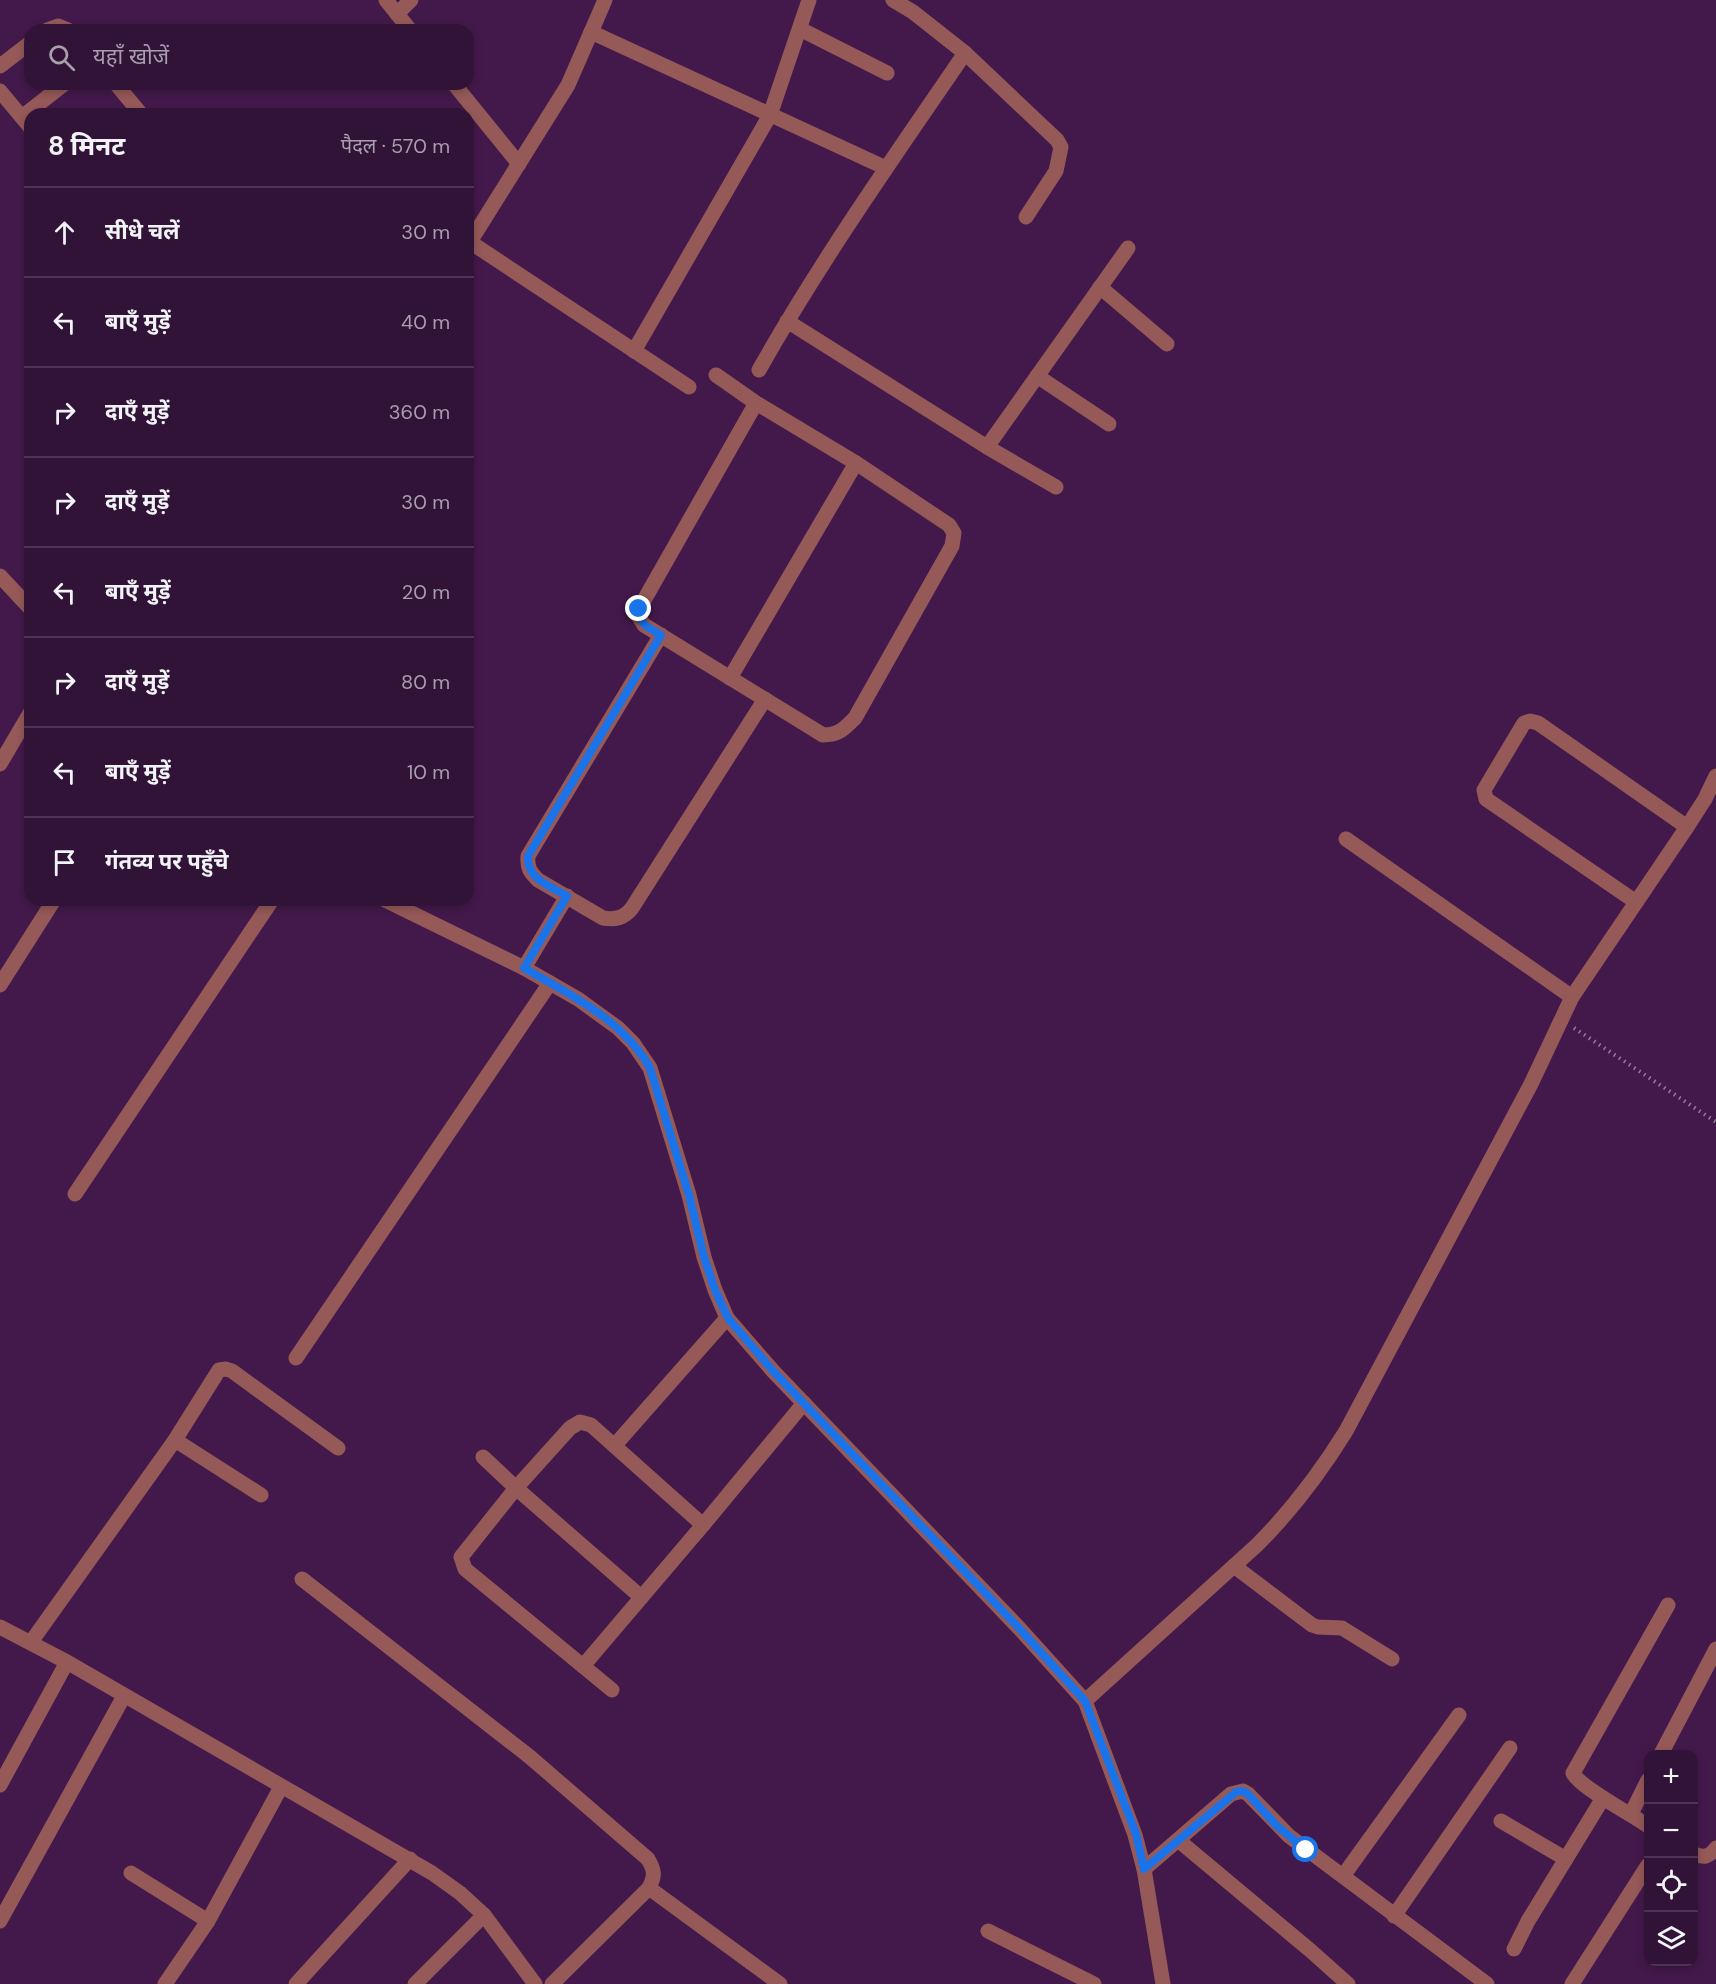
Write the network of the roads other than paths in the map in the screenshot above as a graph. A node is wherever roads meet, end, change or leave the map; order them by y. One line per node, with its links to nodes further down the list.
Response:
1 (386, 0): 6 (street)
2 (411, 0): 6 (street)
3 (605, 0): 9 (street)
4 (809, 0): 8 (street)
5 (893, 0): 11 (street)
6 (397, 14): 7 (street)
7 (405, 24)
8 (800, 29): 13 (street); 22 (street)
9 (591, 32): 22 (street); 24 (street)
10 (24, 48): 12 (street)
11 (965, 53): 25 (street); 26 (street)
12 (0, 66)
13 (887, 73)
14 (58, 90): 18 (street)
15 (121, 90): 19 (street)
16 (459, 90): 20 (street)
17 (0, 91): 23 (street)
18 (40, 108)
19 (136, 108)
20 (474, 108)
21 (474, 109): 24 (street)
22 (770, 115): 25 (street); 33 (street)
23 (24, 120)
24 (519, 164): 27 (street)
25 (886, 168): 31 (street)
26 (1026, 217)
27 (474, 235)
28 (474, 246): 33 (street)
29 (1128, 248): 30 (street)
30 (1100, 287): 32 (street); 36 (street)
31 (787, 321): 34 (street); 40 (street)
32 (1167, 344)
33 (634, 351): 37 (street)
34 (759, 370)
35 (716, 375): 38 (street)
36 (1037, 376): 39 (street); 40 (street)
37 (689, 387)
38 (756, 403): 41 (street); 45 (street)
39 (1109, 424)
40 (987, 447): 42 (street)
41 (856, 463): 46 (street); 47 (street)
42 (1056, 487)
43 (0, 576): 44 (street)
44 (24, 596)
45 (661, 635): 46 (street); 53 (street)
46 (730, 678): 47 (street)
47 (765, 699): 53 (street)
48 (24, 723): 49 (street)
49 (0, 764)
50 (1716, 776): 51 (street)
51 (1687, 827): 54 (street); 54 (street)
52 (1346, 839): 61 (street)
53 (567, 896): 58 (street)
54 (1636, 902): 61 (street)
55 (50, 906): 60 (street)
56 (268, 906): 62 (street)
57 (397, 906): 58 (street)
58 (524, 968): 59 (street)
59 (550, 983): 63 (street); 64 (street)
60 (0, 985)
61 (1572, 997): 73 (street)
62 (75, 1194)
63 (728, 1318): 65 (street); 67 (street)
64 (296, 1358)
65 (804, 1403): 72 (street); 85 (street)
66 (175, 1440): 68 (street); 71 (street); 78 (street)
67 (615, 1445): 70 (street); 72 (street)
68 (338, 1448)
69 (483, 1457): 70 (street)
70 (516, 1488): 75 (street); 82 (street)
71 (261, 1495)
72 (703, 1525): 75 (street)
73 (1234, 1566): 80 (street); 85 (street)
74 (302, 1579): 105 (street)
75 (641, 1597): 82 (street)
76 (1668, 1605): 92 (street)
77 (0, 1627): 78 (street)
78 (31, 1642): 81 (street)
79 (1716, 1649): 88 (street)
80 (1392, 1659)
81 (68, 1662): 84 (street); 89 (street)
82 (583, 1666): 83 (street)
83 (612, 1690)
84 (124, 1696): 90 (street); 108 (street)
85 (1085, 1701): 101 (street)
86 (1459, 1715): 104 (street)
87 (1510, 1748): 107 (street)
88 (1664, 1750)
89 (0, 1785)
90 (281, 1787): 99 (street); 109 (street)
91 (1644, 1788): 93 (street)
92 (1603, 1798): 93 (street); 100 (street)
93 (1631, 1814): 95 (street)
94 (1501, 1821): 100 (street)
95 (1644, 1823)
96 (1178, 1840): 101 (street); 104 (street); 120 (street)
97 (1716, 1848): 98 (street)
98 (1698, 1856)
99 (410, 1859): 106 (street); 113 (street)
100 (1566, 1859): 111 (street)
101 (1144, 1869): 119 (street)
102 (1644, 1871): 122 (street)
103 (131, 1873): 109 (street)
104 (1343, 1876): 107 (street)
105 (649, 1888): 116 (street); 117 (street)
106 (483, 1915): 114 (street); 115 (street)
107 (1394, 1916): 121 (street)
108 (0, 1921)
109 (208, 1921): 112 (street)
110 (988, 1931): 118 (street)
111 (1514, 1949)
112 (165, 1984)
113 (296, 1984)
114 (415, 1984)
115 (535, 1984)
116 (552, 1984)
117 (780, 1984)
118 (1094, 1984)
119 (1163, 1984)
120 (1348, 1984)
121 (1486, 1984)
122 (1572, 1984)

